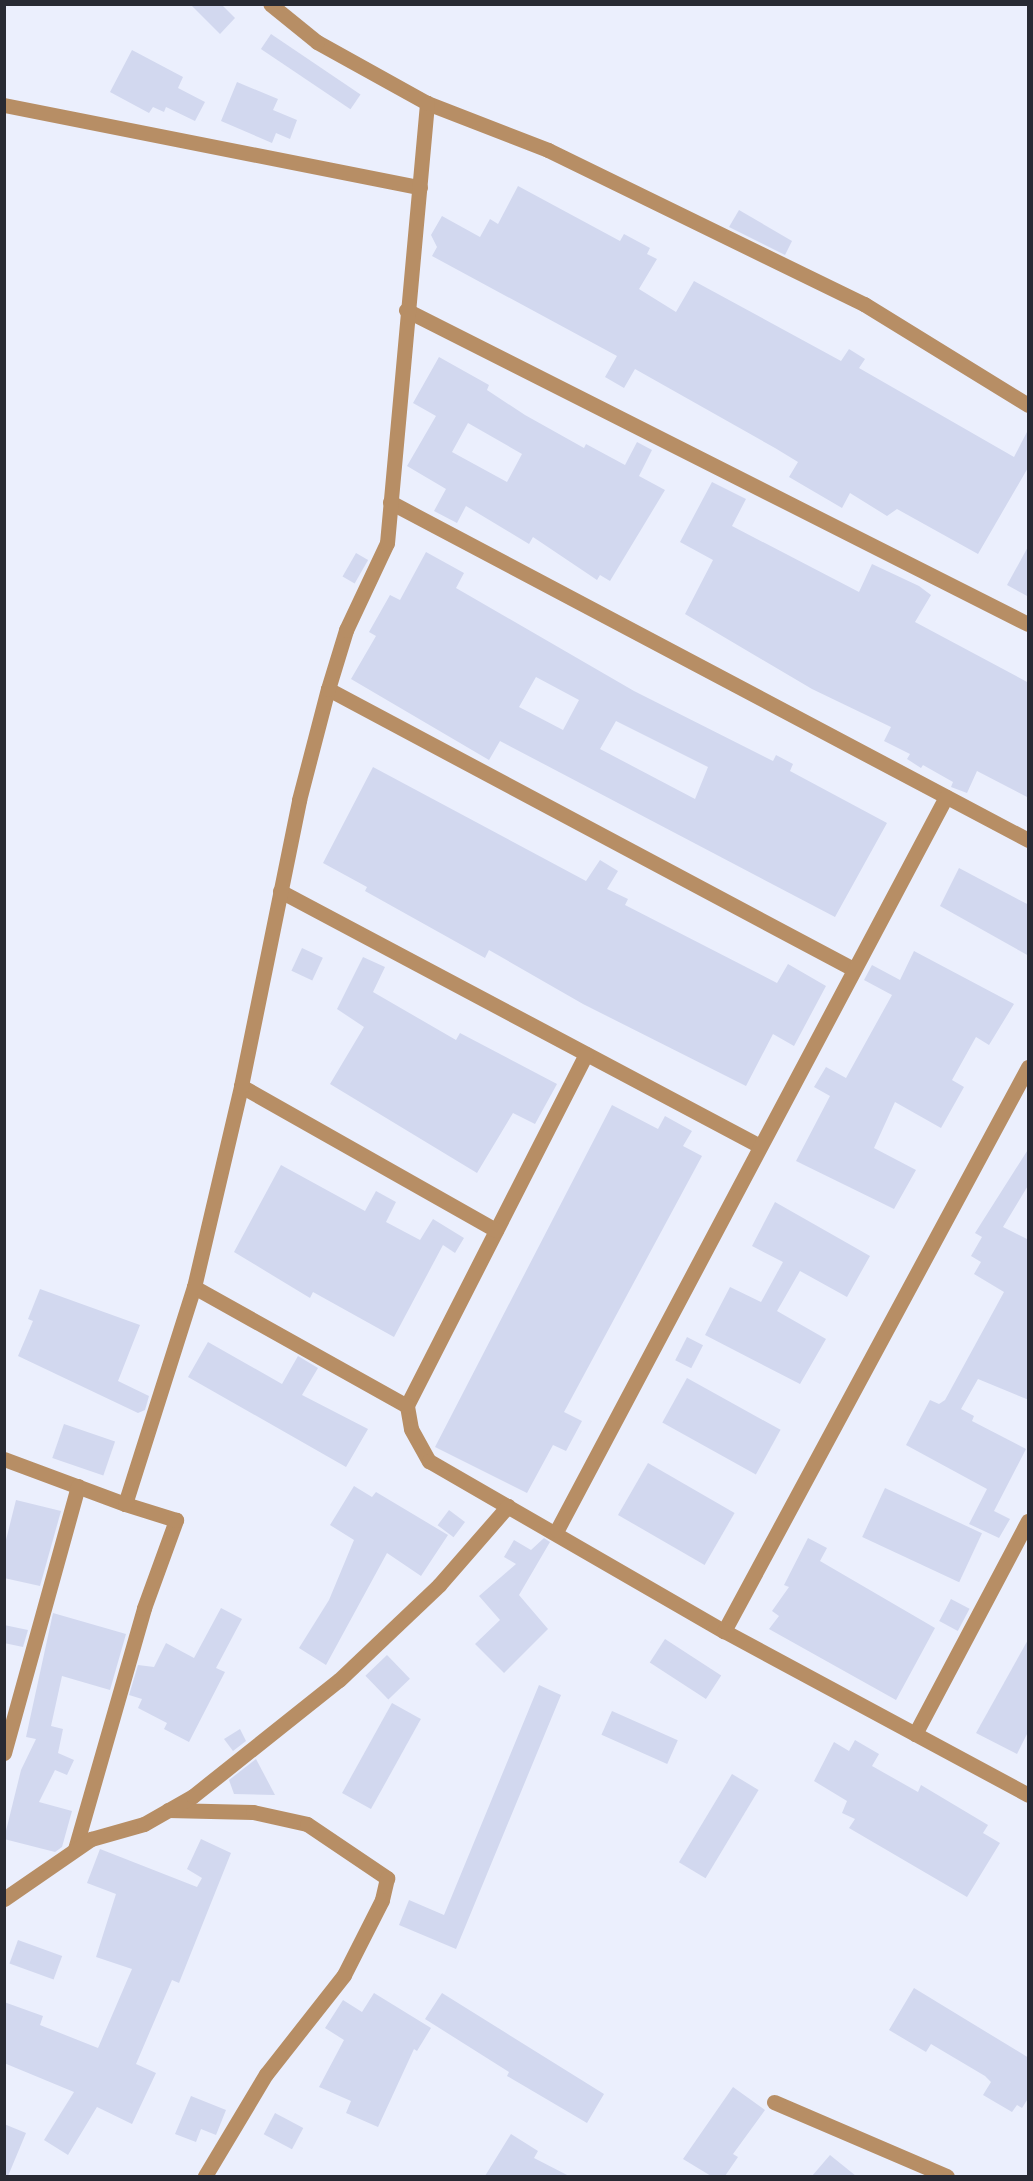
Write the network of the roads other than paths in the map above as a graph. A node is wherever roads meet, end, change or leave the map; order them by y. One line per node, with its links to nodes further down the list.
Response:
1 (270, 4): 2 (street)
2 (427, 103): 4 (street); 6 (street)
3 (4, 105): 4 (street)
4 (420, 187): 5 (street)
5 (406, 310): 7 (street); 8 (street)
6 (1029, 405)
7 (390, 502): 9 (street); 10 (street)
8 (1029, 624)
9 (328, 689): 12 (street); 13 (street)
10 (946, 797): 11 (street); 13 (street)
11 (1029, 840)
12 (280, 891): 14 (street); 16 (street)
13 (853, 969): 17 (street)
14 (586, 1054): 17 (street); 18 (street)
15 (1029, 1067): 27 (street)
16 (241, 1086): 18 (street); 19 (street)
17 (758, 1145): 26 (street)
18 (496, 1230): 20 (street)
19 (194, 1287): 20 (street); 23 (street)
20 (408, 1406): 24 (street)
21 (4, 1459): 22 (street)
22 (78, 1486): 23 (street); 29 (street)
23 (125, 1504): 32 (street)
24 (508, 1506): 26 (street); 31 (street)
25 (1029, 1521): 28 (street)
26 (557, 1530): 27 (street)
27 (724, 1631): 28 (street)
28 (915, 1734): 30 (street)
29 (4, 1753)
30 (1029, 1795)
31 (168, 1810): 32 (street); 35 (street)
32 (75, 1849): 33 (street)
33 (4, 1899)
34 (774, 2102): 36 (street)
35 (207, 2176)
36 (947, 2176)

